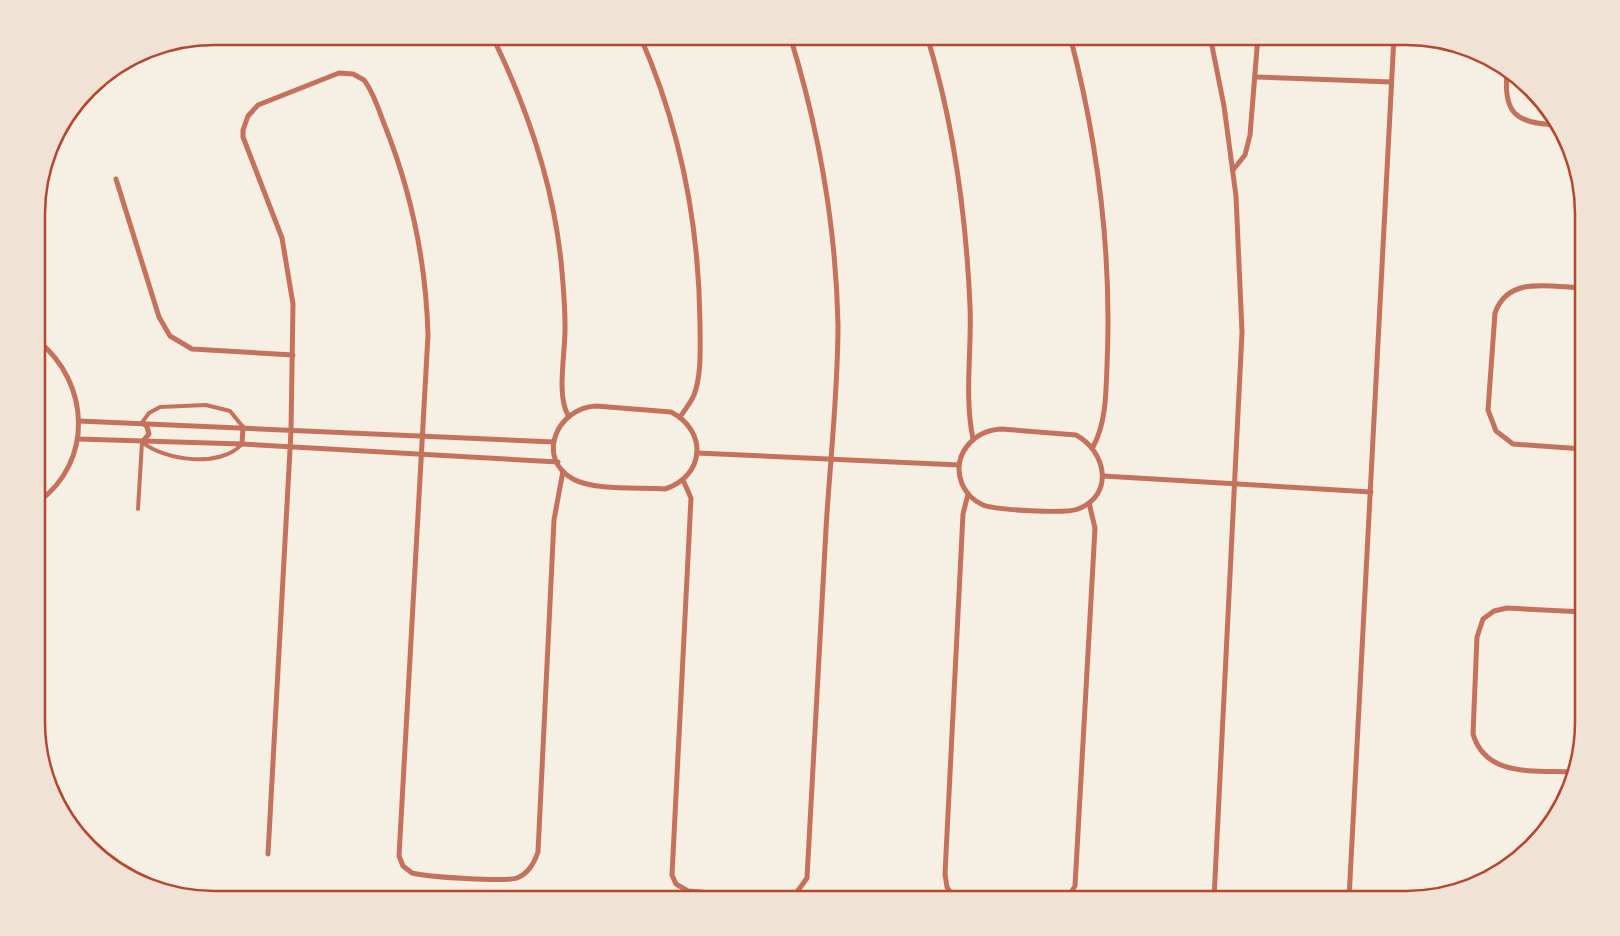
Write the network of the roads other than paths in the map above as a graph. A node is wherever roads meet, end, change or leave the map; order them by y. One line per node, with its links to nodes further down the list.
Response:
1 (496, 45): 18 (street)
2 (644, 45): 19 (street)
3 (792, 45): 35 (street)
4 (929, 45): 25 (street)
5 (1072, 45): 30 (street)
6 (1212, 45): 13 (street)
7 (1258, 45): 9 (street)
8 (1393, 45): 11 (street)
9 (1256, 77): 11 (street); 13 (street)
10 (1506, 78): 12 (street)
11 (1391, 82): 42 (street)
12 (1548, 124)
13 (1233, 170): 41 (street)
14 (116, 179): 17 (street)
15 (1575, 288): 32 (street)
16 (45, 348): 20 (street)
17 (292, 355): 23 (street); 24 (street)
18 (568, 415): 19 (street); 28 (street)
19 (680, 417): 33 (street)
20 (79, 421): 21 (street); 26 (street)
21 (141, 424): 22 (street); 22 (lane); 27 (street)
22 (243, 427): 23 (street); 29 (street)
23 (291, 431): 24 (street); 31 (street)
24 (423, 436): 28 (street); 34 (street)
25 (973, 438): 30 (street); 37 (street)
26 (78, 439): 27 (street); 44 (street)
27 (142, 442): 29 (street); 29 (lane); 46 (lane)
28 (554, 442): 36 (street)
29 (242, 444): 31 (street)
30 (1093, 447): 39 (street)
31 (290, 448): 34 (street); 49 (street)
32 (1575, 448)
33 (697, 453): 35 (street); 40 (street)
34 (422, 454): 36 (street); 38 (street)
35 (830, 459): 37 (street); 51 (street)
36 (558, 462): 38 (street)
37 (959, 465): 43 (street)
38 (563, 471): 40 (street)
39 (1102, 476): 41 (street); 45 (street)
40 (683, 480): 50 (street)
41 (1235, 484): 42 (street); 54 (street)
42 (1371, 492): 55 (street)
43 (968, 494): 45 (street); 52 (street)
44 (45, 496)
45 (1089, 503): 53 (street)
46 (138, 509)
47 (1575, 612): 48 (street)
48 (1567, 772)
49 (268, 854)
50 (688, 891)
51 (798, 891)
52 (948, 891)
53 (1072, 891)
54 (1214, 891)
55 (1350, 891)

